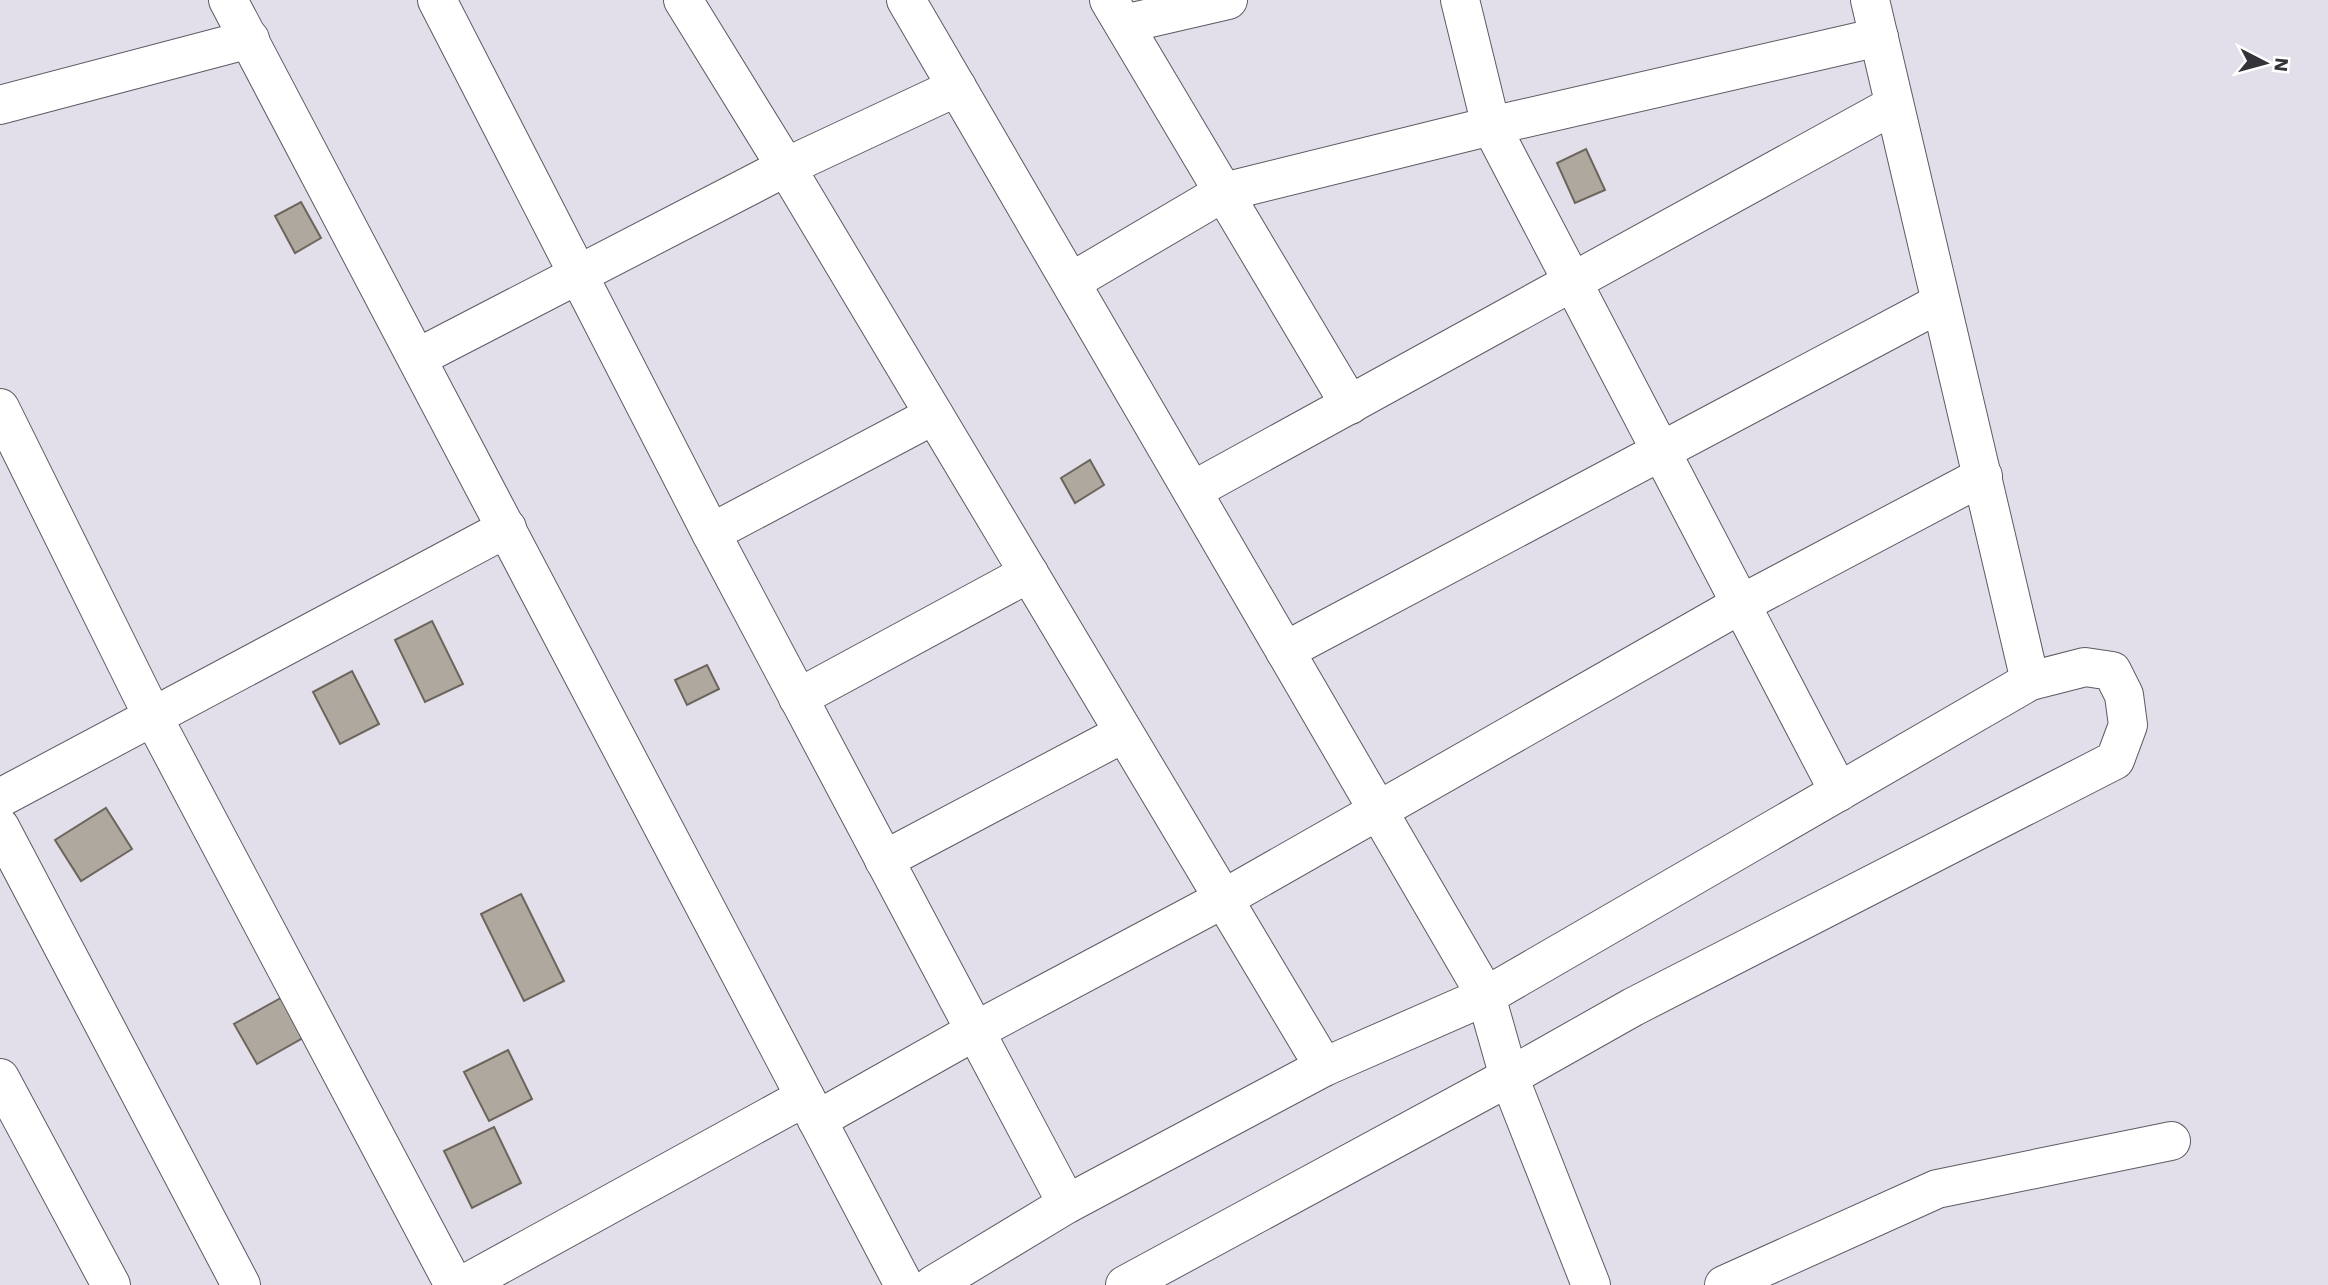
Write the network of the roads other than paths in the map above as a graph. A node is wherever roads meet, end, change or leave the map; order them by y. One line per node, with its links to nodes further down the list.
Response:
1 (229, 0): 10 (street)
2 (437, 0): 17 (street)
3 (683, 0): 15 (street)
4 (906, 0): 11 (street)
5 (1228, 0): 8 (street)
6 (1460, 0): 14 (street)
7 (1870, 0): 9 (street)
8 (1116, 12): 16 (street)
9 (1879, 37): 13 (street); 14 (street)
10 (250, 39): 12 (street); 21 (street)
11 (957, 87): 15 (street); 18 (street)
12 (0, 105)
13 (1894, 105): 19 (street); 20 (street)
14 (1491, 126): 16 (street); 19 (street)
15 (786, 167): 17 (street); 24 (street)
16 (1224, 192): 18 (street); 22 (street)
17 (579, 274): 21 (street); 29 (street)
18 (1071, 282): 27 (street)
19 (1573, 283): 22 (street); 25 (street)
20 (1940, 303): 25 (street); 26 (street)
21 (417, 358): 28 (street)
22 (1350, 405): 27 (street)
23 (0, 408): 35 (street)
24 (934, 415): 29 (street); 30 (street)
25 (1660, 451): 31 (street); 32 (street)
26 (1983, 476): 31 (street); 33 (street)
27 (1192, 491): 32 (street)
28 (507, 528): 35 (street); 48 (street)
29 (710, 533): 34 (street)
30 (1029, 573): 34 (street); 36 (street)
31 (1741, 604): 37 (street); 39 (street)
32 (1285, 651): 39 (street)
33 (2031, 681): 37 (street); 46 (street)
34 (798, 698): 41 (street)
35 (153, 717): 38 (street); 53 (street)
36 (1124, 733): 41 (street); 42 (street)
37 (1839, 792): 43 (street)
38 (0, 798)
39 (1378, 810): 42 (street); 43 (street)
40 (0, 827): 52 (street)
41 (884, 860): 44 (street)
42 (1223, 899): 44 (street); 45 (street)
43 (1486, 996): 45 (street); 46 (street)
44 (975, 1031): 48 (street); 50 (street)
45 (1324, 1067): 50 (street)
46 (1509, 1077): 57 (street); 58 (street)
47 (0, 1078): 51 (street)
48 (811, 1109): 54 (street); 55 (street)
49 (2171, 1141): 59 (street)
50 (1067, 1204): 56 (street)
51 (111, 1285)
52 (241, 1285)
53 (454, 1285)
54 (463, 1285)
55 (904, 1285)
56 (933, 1285)
57 (1125, 1285)
58 (1591, 1285)
59 (1724, 1285)

